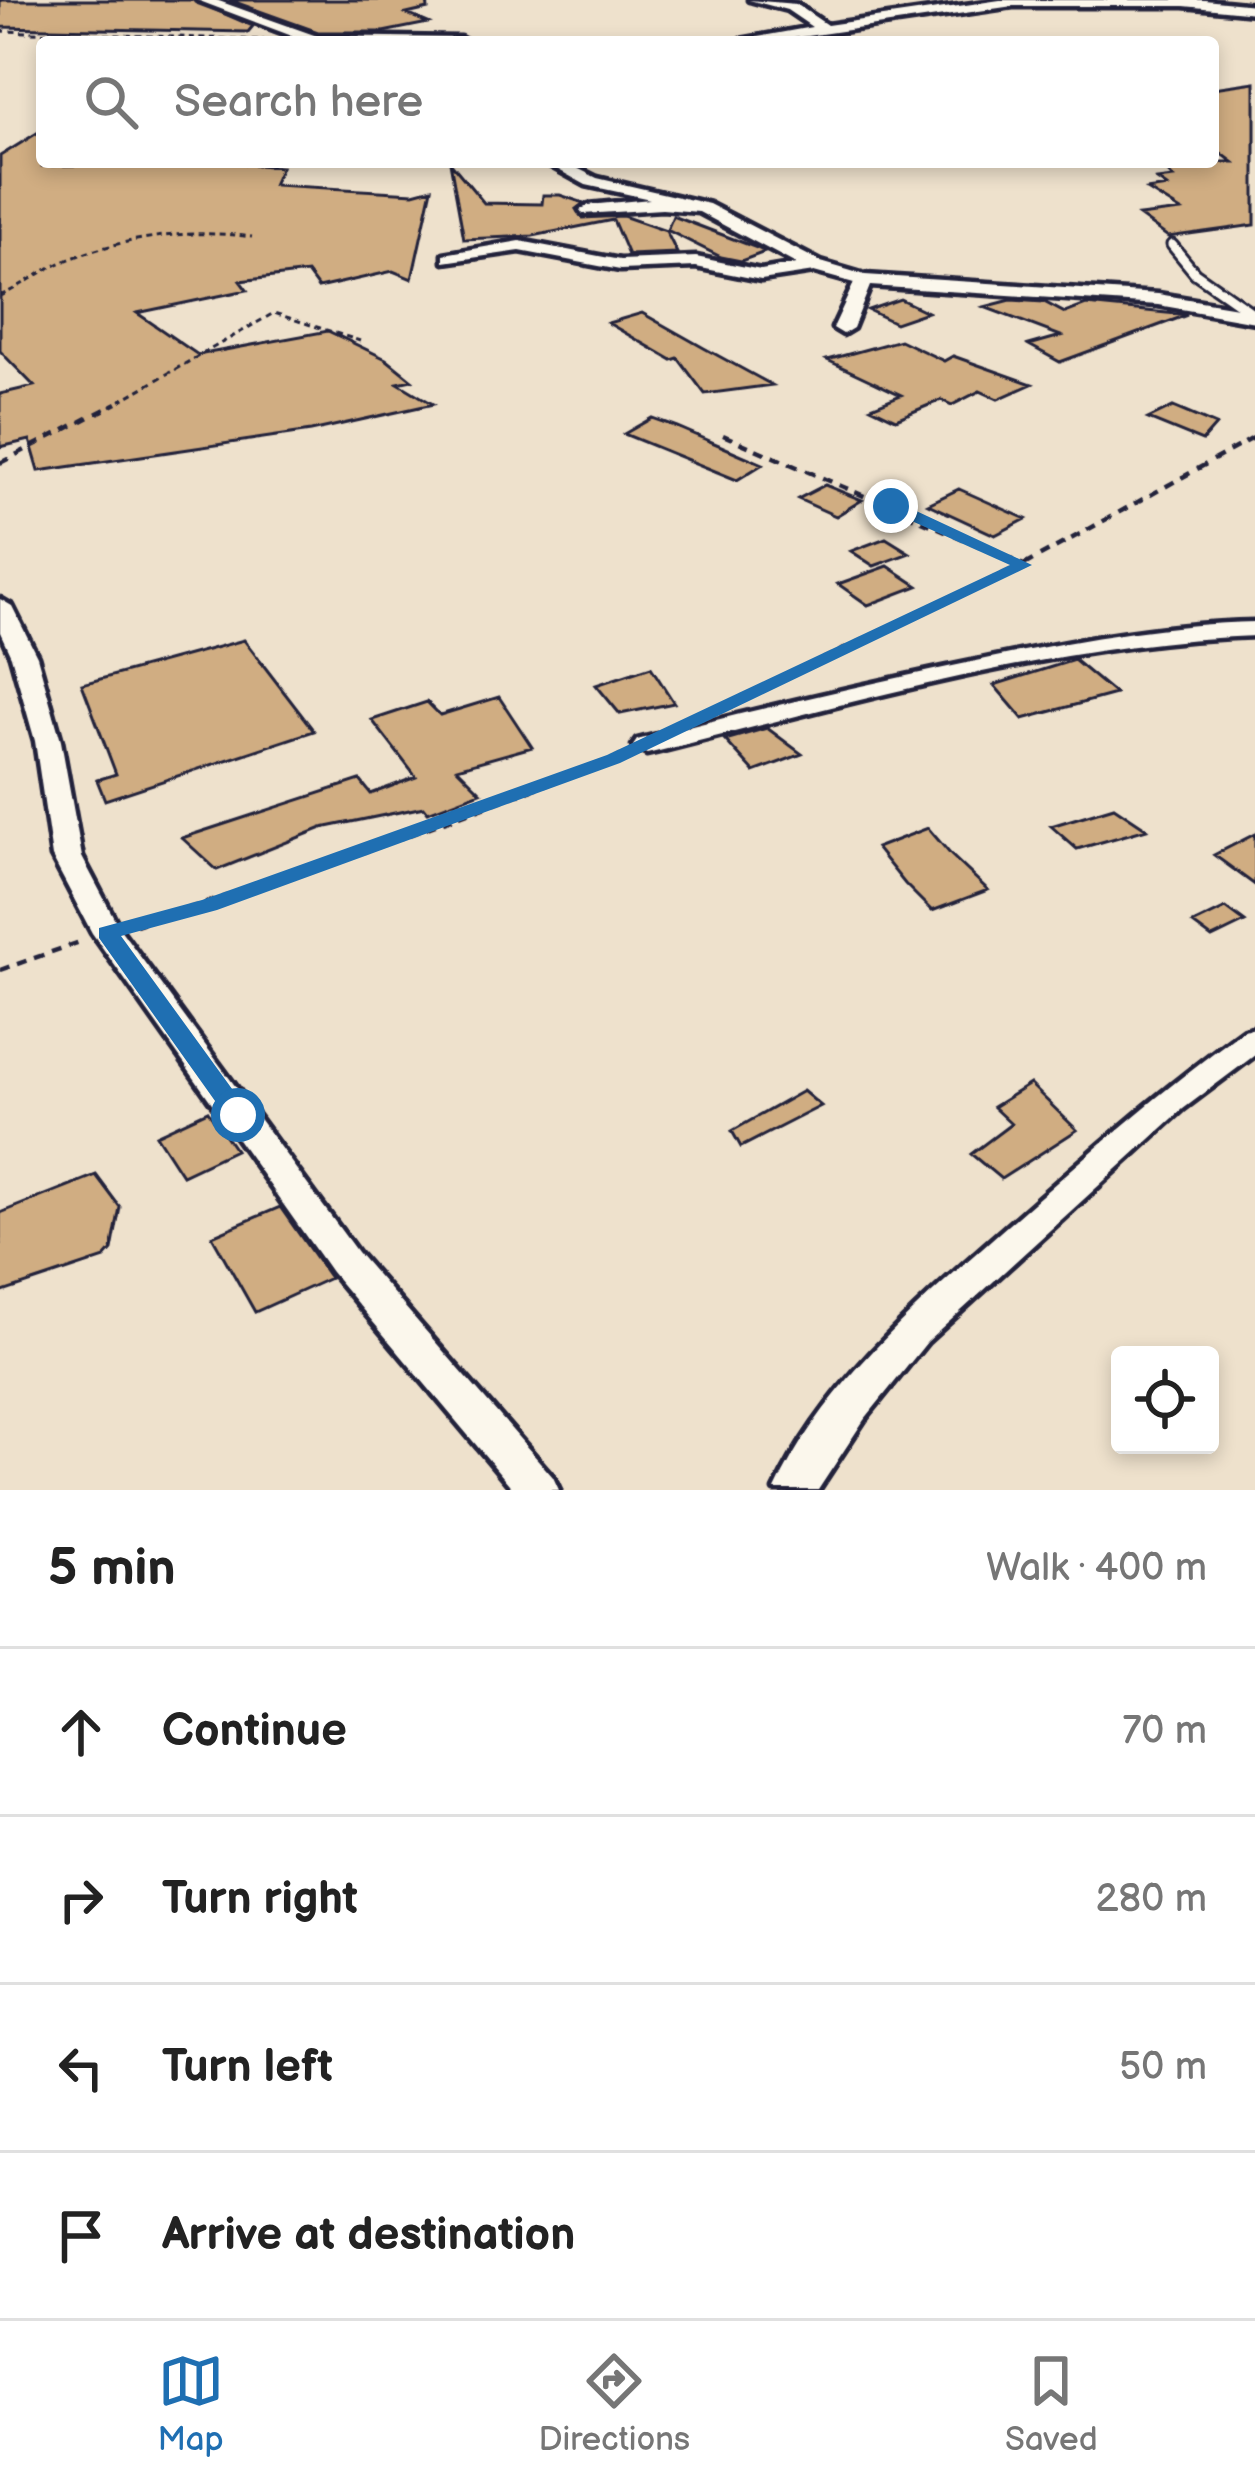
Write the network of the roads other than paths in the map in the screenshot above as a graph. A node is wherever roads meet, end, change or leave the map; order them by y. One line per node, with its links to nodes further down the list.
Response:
1 (204, 0): 6 (street)
2 (756, 0): 3 (street)
3 (789, 4): 5 (street)
4 (1255, 9): 5 (street)
5 (826, 30): 7 (street)
6 (304, 36)
7 (782, 36)
8 (563, 168): 9 (street)
9 (685, 204): 10 (street); 13 (street)
10 (589, 209)
11 (1172, 245): 15 (lane)
12 (450, 258): 13 (street)
13 (815, 266): 14 (street)
14 (864, 280): 15 (street); 16 (street)
15 (1255, 316)
16 (843, 328)
17 (0, 606): 21 (street)
18 (1255, 629): 19 (street)
19 (647, 746)
20 (1255, 1037): 22 (street)
21 (538, 1490)
22 (795, 1490)

